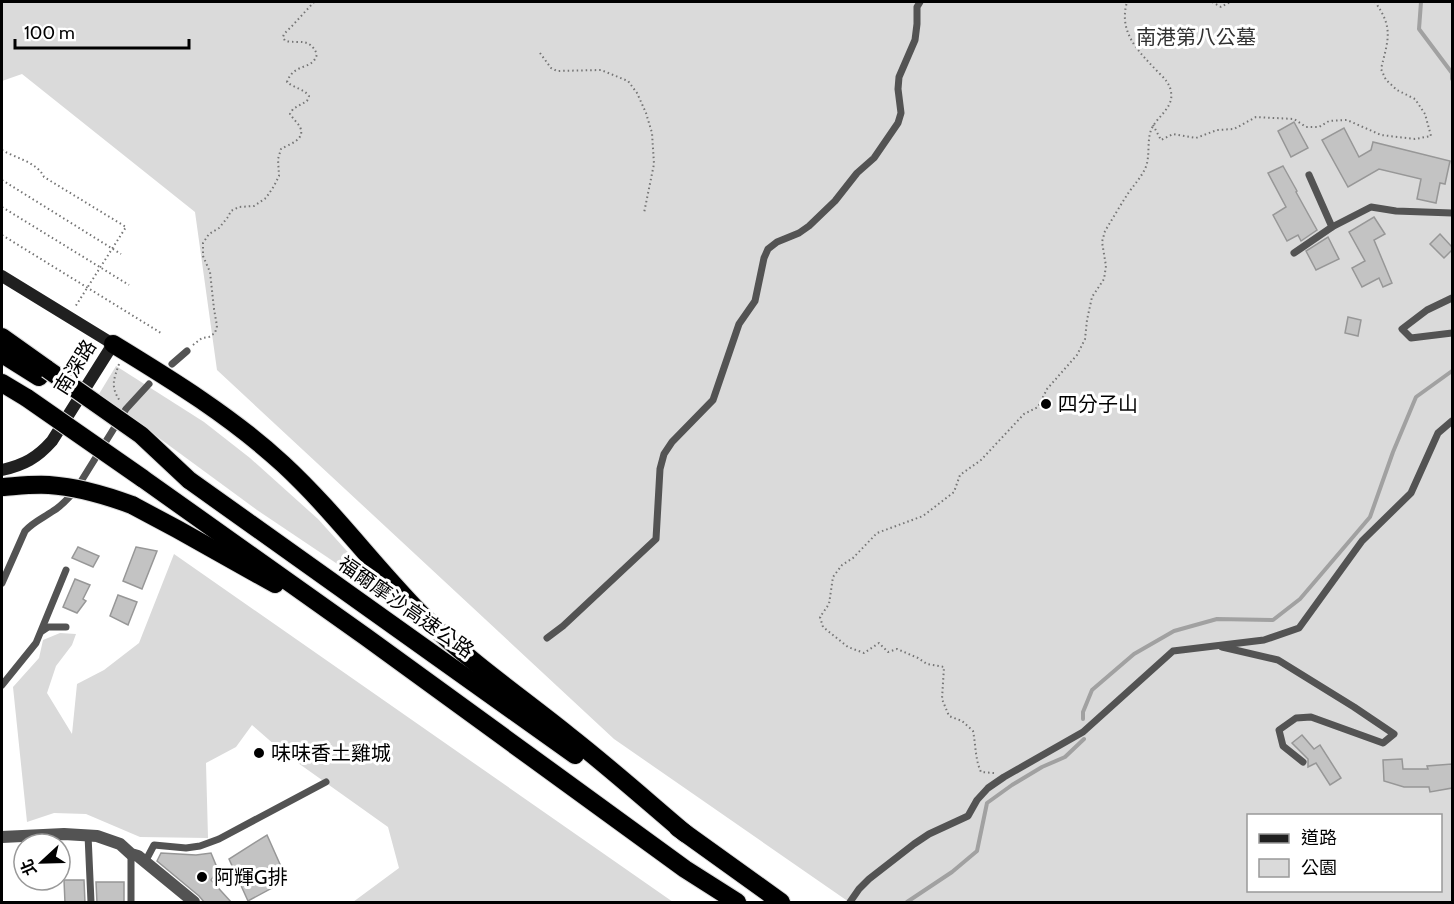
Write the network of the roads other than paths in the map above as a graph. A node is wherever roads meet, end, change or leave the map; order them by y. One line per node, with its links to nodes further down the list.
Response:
1 (920, 2): 25 (lane)
2 (1309, 175): 4 (lane)
3 (1452, 213): 4 (lane)
4 (1332, 227): 5 (lane)
5 (1294, 253)
6 (2, 276): 10 (main road, 南深路)
7 (1452, 298): 8 (lane)
8 (1452, 333)
9 (2, 336): 14 (highway)
10 (113, 344): 18 (main road, 南深路); 30 (highway)
11 (187, 351): 13 (lane)
12 (2, 354): 14 (highway)
13 (172, 364)
14 (44, 373): 30 (highway, 福爾摩沙高速公路, bridge)
15 (2, 382): 24 (highway, bridge)
16 (149, 384): 21 (lane)
17 (1452, 421): 26 (lane)
18 (2, 470)
19 (2, 487): 24 (highway, bridge)
20 (66, 570): 23 (lane)
21 (2, 583)
22 (66, 627): 23 (lane)
23 (42, 631): 27 (lane)
24 (366, 637): 38 (highway)
25 (547, 638)
26 (1217, 646): 28 (lane); 40 (lane)
27 (2, 685)
28 (1303, 762)
29 (326, 782): 34 (lane)
30 (686, 834): 39 (highway, 福爾摩沙高速公路)
31 (88, 835): 32 (street); 33 (street); 35 (lane)
32 (2, 837)
33 (131, 854): 34 (street); 36 (lane)
34 (145, 862): 37 (street)
35 (91, 903)
36 (131, 903)
37 (194, 903)
38 (737, 903)
39 (781, 903)
40 (850, 903)

